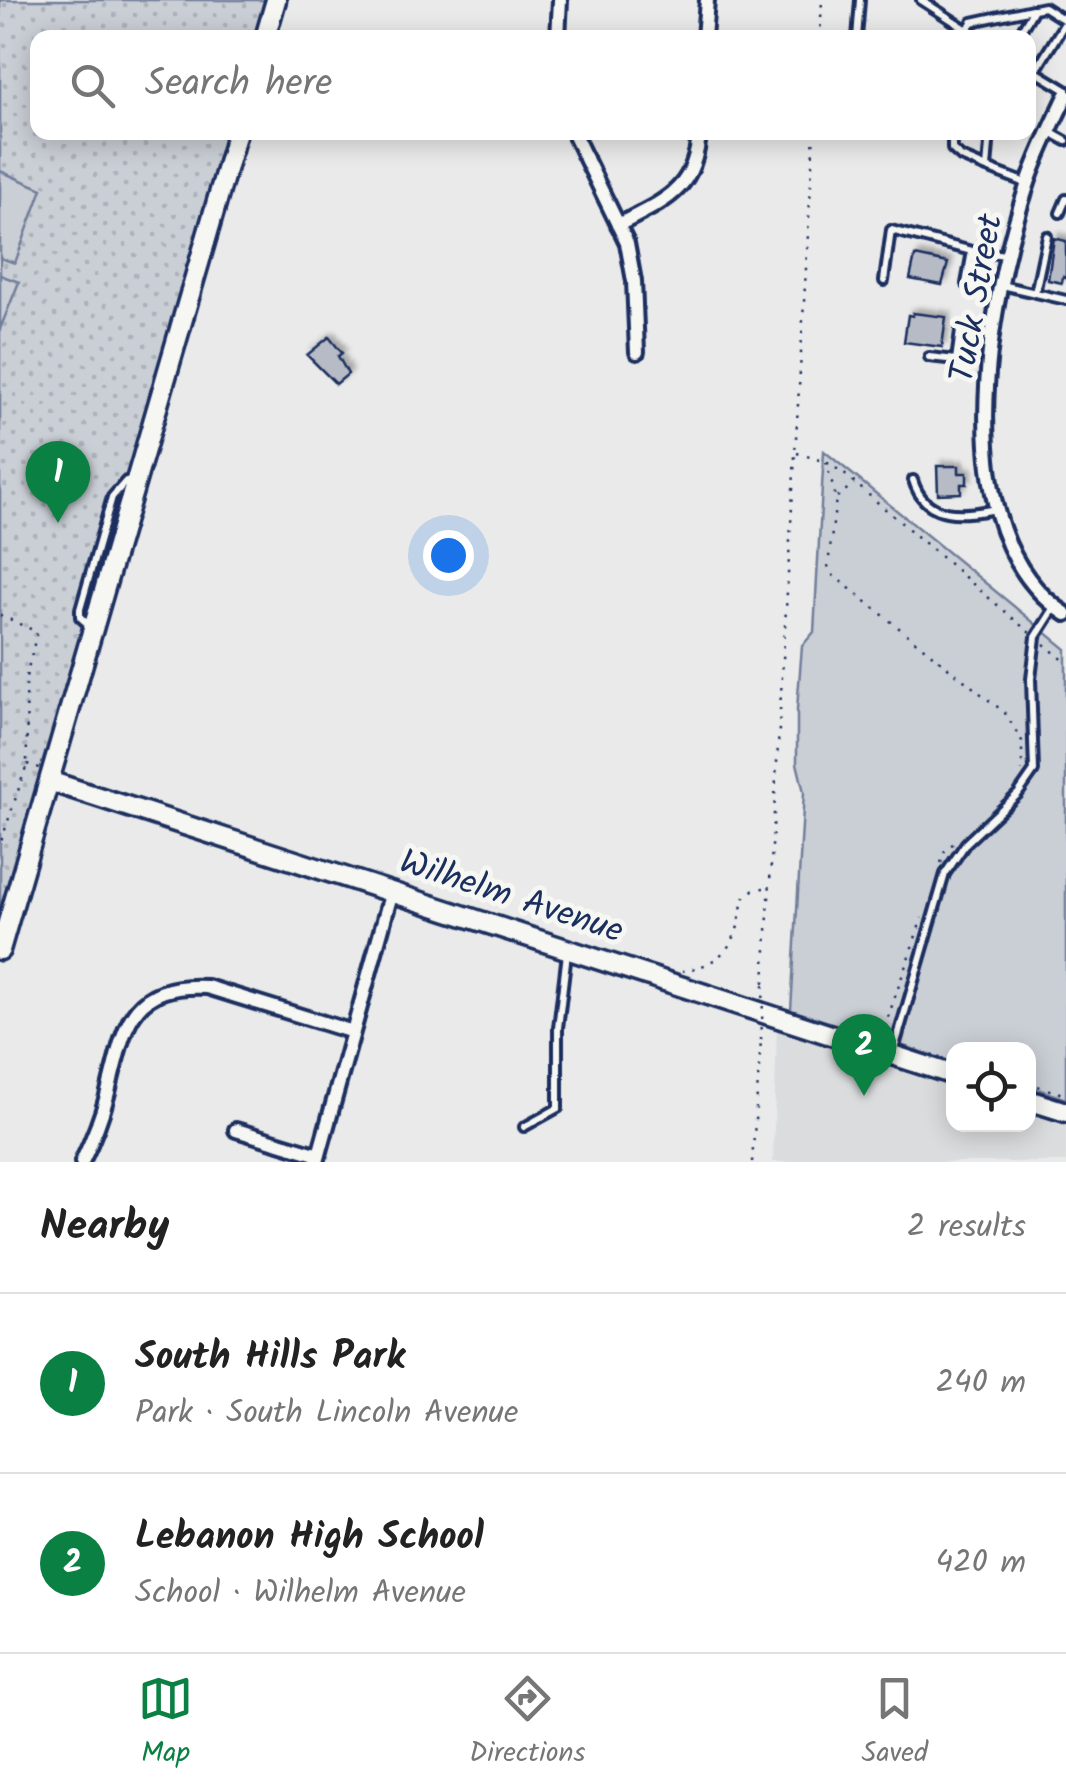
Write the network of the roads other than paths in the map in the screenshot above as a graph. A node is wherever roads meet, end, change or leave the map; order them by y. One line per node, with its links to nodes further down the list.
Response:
1 (276, 0): 7 (street)
2 (560, 0): 8 (street)
3 (706, 0): 9 (street)
4 (860, 0): 10 (lane)
5 (920, 0): 11 (lane)
6 (1034, 9): 12 (lane); 13 (lane); 14 (lane)
7 (267, 30)
8 (558, 30)
9 (704, 30)
10 (858, 30)
11 (961, 30)
12 (968, 30)
13 (1021, 30)
14 (1036, 63)
15 (1036, 72): 16 (lane)
16 (1066, 93): 17 (street, Tuck Street)
17 (1049, 132): 23 (lane); 25 (street, Tuck Street)
18 (236, 140): 43 (street)
19 (577, 140): 28 (street)
20 (698, 140): 28 (street)
21 (952, 140): 24 (lane)
22 (989, 140): 24 (lane)
23 (1066, 141)
24 (986, 168): 25 (lane)
25 (1028, 183): 31 (street, Tuck Street)
26 (1066, 199): 27 (lane)
27 (1060, 213)
28 (618, 225): 38 (street)
29 (1046, 236): 35 (lane)
30 (972, 250): 31 (lane); 32 (lane); 33 (lane)
31 (1006, 255): 34 (street, Tuck Street)
32 (884, 281)
33 (966, 284)
34 (1000, 285): 35 (lane); 37 (street, Tuck Street)
35 (1035, 293): 36 (lane)
36 (1066, 300)
37 (992, 335): 39 (lane); 41 (street, Tuck Street)
38 (637, 352)
39 (929, 358)
40 (913, 480): 41 (lane)
41 (996, 509): 42 (street, Tuck Street)
42 (1061, 611): 48 (lane)
43 (50, 776): 44 (street, Wilhelm Avenue); 46 (street)
44 (392, 891): 45 (street, Wilhelm Avenue); 47 (street)
45 (568, 947): 48 (street, Wilhelm Avenue); 52 (lane)
46 (0, 950)
47 (353, 1032): 54 (street); 55 (street)
48 (892, 1056): 49 (street, Wilhelm Avenue)
49 (946, 1073)
50 (1036, 1103): 51 (street)
51 (1066, 1112)
52 (524, 1126)
53 (236, 1130): 54 (street)
54 (318, 1158)
55 (82, 1162)

